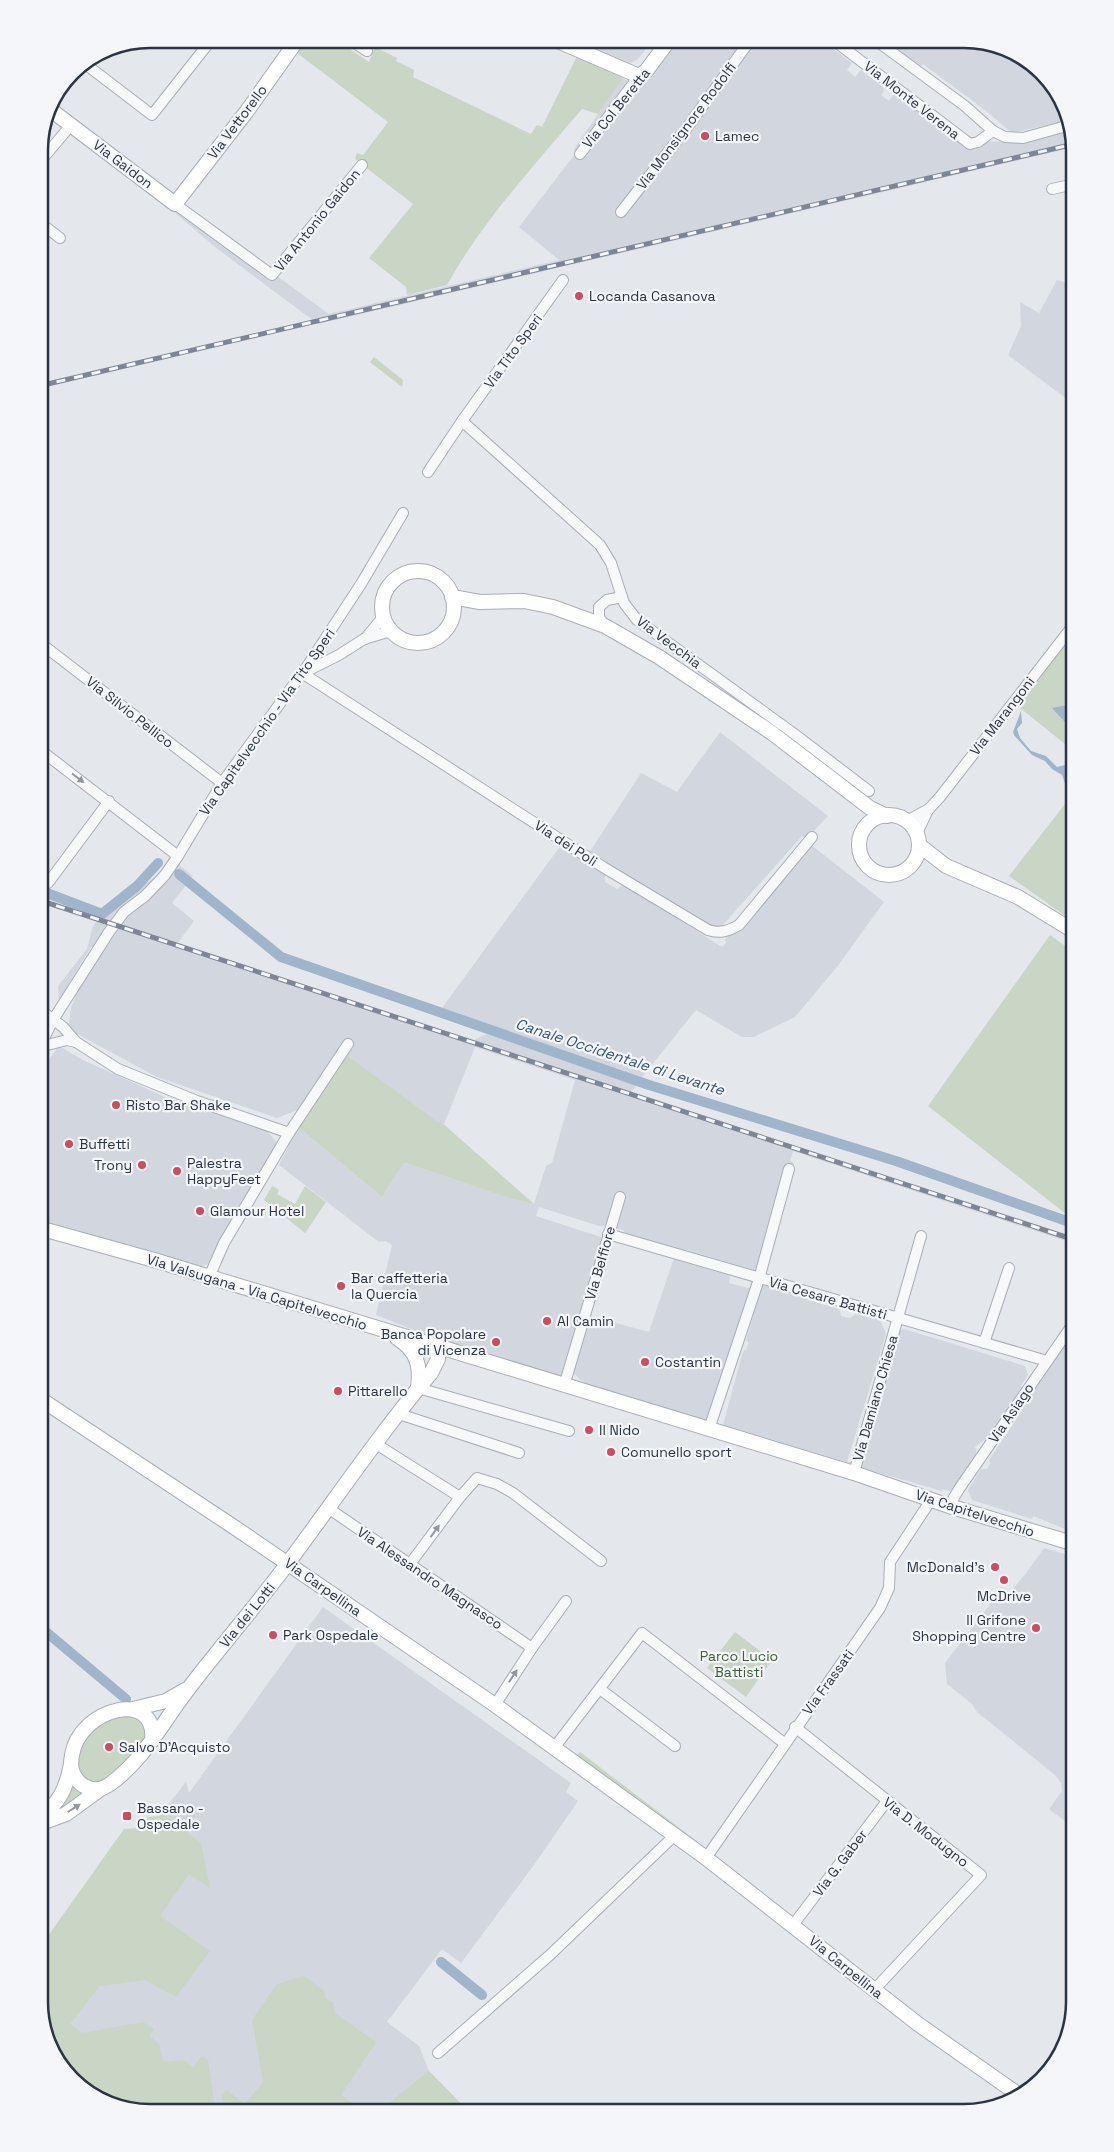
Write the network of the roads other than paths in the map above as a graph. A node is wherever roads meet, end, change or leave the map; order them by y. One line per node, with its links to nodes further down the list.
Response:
1 (205, 48): 10 (street)
2 (290, 48): 21 (street, Via Vettorello)
3 (362, 48): 9 (street)
4 (573, 48): 11 (street)
5 (663, 48): 11 (street, Via Col Beretta)
6 (744, 48): 22 (street, Via Monsignore Rodolfi)
7 (844, 48): 15 (street, Via Monte Verena)
8 (886, 48): 15 (street, Via Monte Verena)
9 (367, 51)
10 (90, 67)
11 (639, 76): 17 (street, Via Col Beretta)
12 (54, 112): 13 (street)
13 (71, 125): 16 (street); 21 (street, Via Gaidon)
14 (1064, 127): 15 (street, Via Monte Verena)
15 (993, 131)
16 (48, 153)
17 (580, 154)
18 (362, 165): 21 (street, Via Antonio Gaidon)
19 (1066, 186): 20 (street)
20 (1052, 188)
21 (175, 204)
22 (621, 212)
23 (48, 229): 24 (street)
24 (60, 238)
25 (563, 280): 26 (street, Via Tito Speri)
26 (462, 421): 27 (street); 30 (street, Via Vecchia)
27 (428, 472)
28 (403, 513): 41 (street, Via Capitelvecchio - Via Tito Speri)
29 (452, 597): 31 (street); 33 (street); 35 (street)
30 (622, 597): 32 (street); 44 (street, Via Vecchia)
31 (480, 602): 33 (street); 34 (street)
32 (599, 607): 34 (street); 36 (street)
33 (453, 612): 37 (street)
34 (575, 615): 36 (street)
35 (383, 617): 37 (street); 39 (street)
36 (605, 626): 44 (street)
37 (391, 631): 39 (street)
38 (1066, 634): 46 (street, Via Marangoni)
39 (364, 639): 41 (street)
40 (48, 649): 43 (street, Via Silvio Pellico)
41 (302, 673): 43 (street, Via Capitelvecchio - Via Tito Speri); 50 (street, Via dei Poli)
42 (48, 756): 45 (street, one-way to 45)
43 (222, 782): 52 (street, Via Capitelvecchio - Via Tito Speri)
44 (865, 797): 47 (street); 49 (street)
45 (108, 801): 52 (street); 55 (street)
46 (929, 809): 48 (street, Via Marangoni); 51 (street, Via Marangoni)
47 (887, 816): 48 (street); 49 (street)
48 (907, 821): 51 (street)
49 (863, 831): 54 (street)
50 (812, 837)
51 (918, 839): 53 (street); 54 (street)
52 (178, 856): 58 (street, Via Capitelvecchio - Via Tito Speri)
53 (946, 866): 54 (street); 56 (street)
54 (910, 867)
55 (48, 883)
56 (1066, 926)
57 (48, 1016): 58 (street)
58 (54, 1020): 59 (street, Via Capitelvecchio - Via Tito Speri); 60 (street)
59 (48, 1031)
60 (76, 1042): 62 (street); 63 (street)
61 (348, 1044): 63 (street)
62 (48, 1045)
63 (289, 1133): 70 (street)
64 (789, 1169): 71 (street)
65 (620, 1197): 67 (street, Via Belfiore)
66 (48, 1231): 70 (street, Via Valsugana - Via Capitelvecchio)
67 (608, 1234): 71 (street, Via Cesare Battisti); 80 (street, Via Belfiore)
68 (921, 1236): 72 (street, Via Damiano Chiesa)
69 (1009, 1268): 75 (street)
70 (209, 1277): 73 (street, Via Valsugana - Via Capitelvecchio)
71 (759, 1278): 72 (street, Via Cesare Battisti); 83 (street)
72 (898, 1318): 75 (street, Via Cesare Battisti); 87 (street, Via Damiano Chiesa)
73 (389, 1332): 76 (street, Via Valsugana - Via Capitelvecchio); 79 (street)
74 (1066, 1334): 78 (street, Via Asiago)
75 (984, 1343): 78 (street, Via Cesare Battisti)
76 (437, 1347): 77 (street, Via Valsugana - Via Capitelvecchio); 79 (street, Via dei Lotti)
77 (468, 1356): 79 (street, Via dei Lotti); 80 (street, Via Valsugana - Via Capitelvecchio)
78 (1047, 1361): 91 (street, Via Asiago)
79 (423, 1379): 82 (street, Via dei Lotti); 84 (street)
80 (564, 1386): 83 (street, Via Valsugana - Via Capitelvecchio)
81 (48, 1404): 96 (street, Via Carpellina)
82 (399, 1414): 85 (street, Via dei Lotti); 86 (street)
83 (708, 1430): 87 (street, Via Valsugana - Via Capitelvecchio)
84 (569, 1431)
85 (376, 1444): 89 (street); 92 (street, Via dei Lotti)
86 (519, 1453)
87 (854, 1473): 88 (street, Via Valsugana - Via Capitelvecchio)
88 (876, 1480): 90 (street, Via Capitelvecchio); 91 (street)
89 (460, 1497): 95 (street); 97 (street, one-way to 89)
90 (931, 1500): 91 (street, Via Capitelvecchio); 104 (street, Via Frassati)
91 (951, 1503): 93 (street); 94 (street, Via Capitelvecchio)
92 (328, 1508): 96 (street, Via dei Lotti); 97 (street, Via Alessandro Magnasco)
93 (1066, 1535)
94 (1066, 1541)
95 (601, 1561)
96 (288, 1563): 100 (street, Via dei Lotti); 102 (street, Via Carpellina)
97 (410, 1564): 99 (street, Via Alessandro Magnasco)
98 (566, 1601): 99 (street)
99 (532, 1648): 102 (street, one-way to 99)
100 (188, 1689): 103 (street, Via dei Lotti); 105 (street, Via dei Lotti)
101 (600, 1689): 106 (street); 107 (street); 108 (street)
102 (494, 1705): 108 (street, Via Carpellina)
103 (133, 1709): 105 (street); 109 (street, Via dei Lotti)
104 (795, 1728): 106 (street, Via Frassati); 111 (street, Via D. Modugno)
105 (152, 1741): 110 (street, Via dei Lotti)
106 (784, 1743): 115 (street, Via Frassati)
107 (675, 1746)
108 (554, 1748): 114 (street, Via Carpellina)
109 (71, 1764): 110 (street); 112 (street, Via dei Lotti)
110 (99, 1790): 113 (street, Via dei Lotti, one-way to 110)
111 (887, 1801): 116 (street, Via G. Gaber); 117 (street, Via D. Modugno)
112 (48, 1810)
113 (48, 1821)
114 (675, 1835): 115 (street, Via Carpellina); 118 (street)
115 (706, 1858): 116 (street, Via Carpellina)
116 (793, 1925): 117 (street, Via Carpellina)
117 (874, 1990): 119 (street, Via Carpellina)
118 (438, 2053)
119 (1015, 2092)

